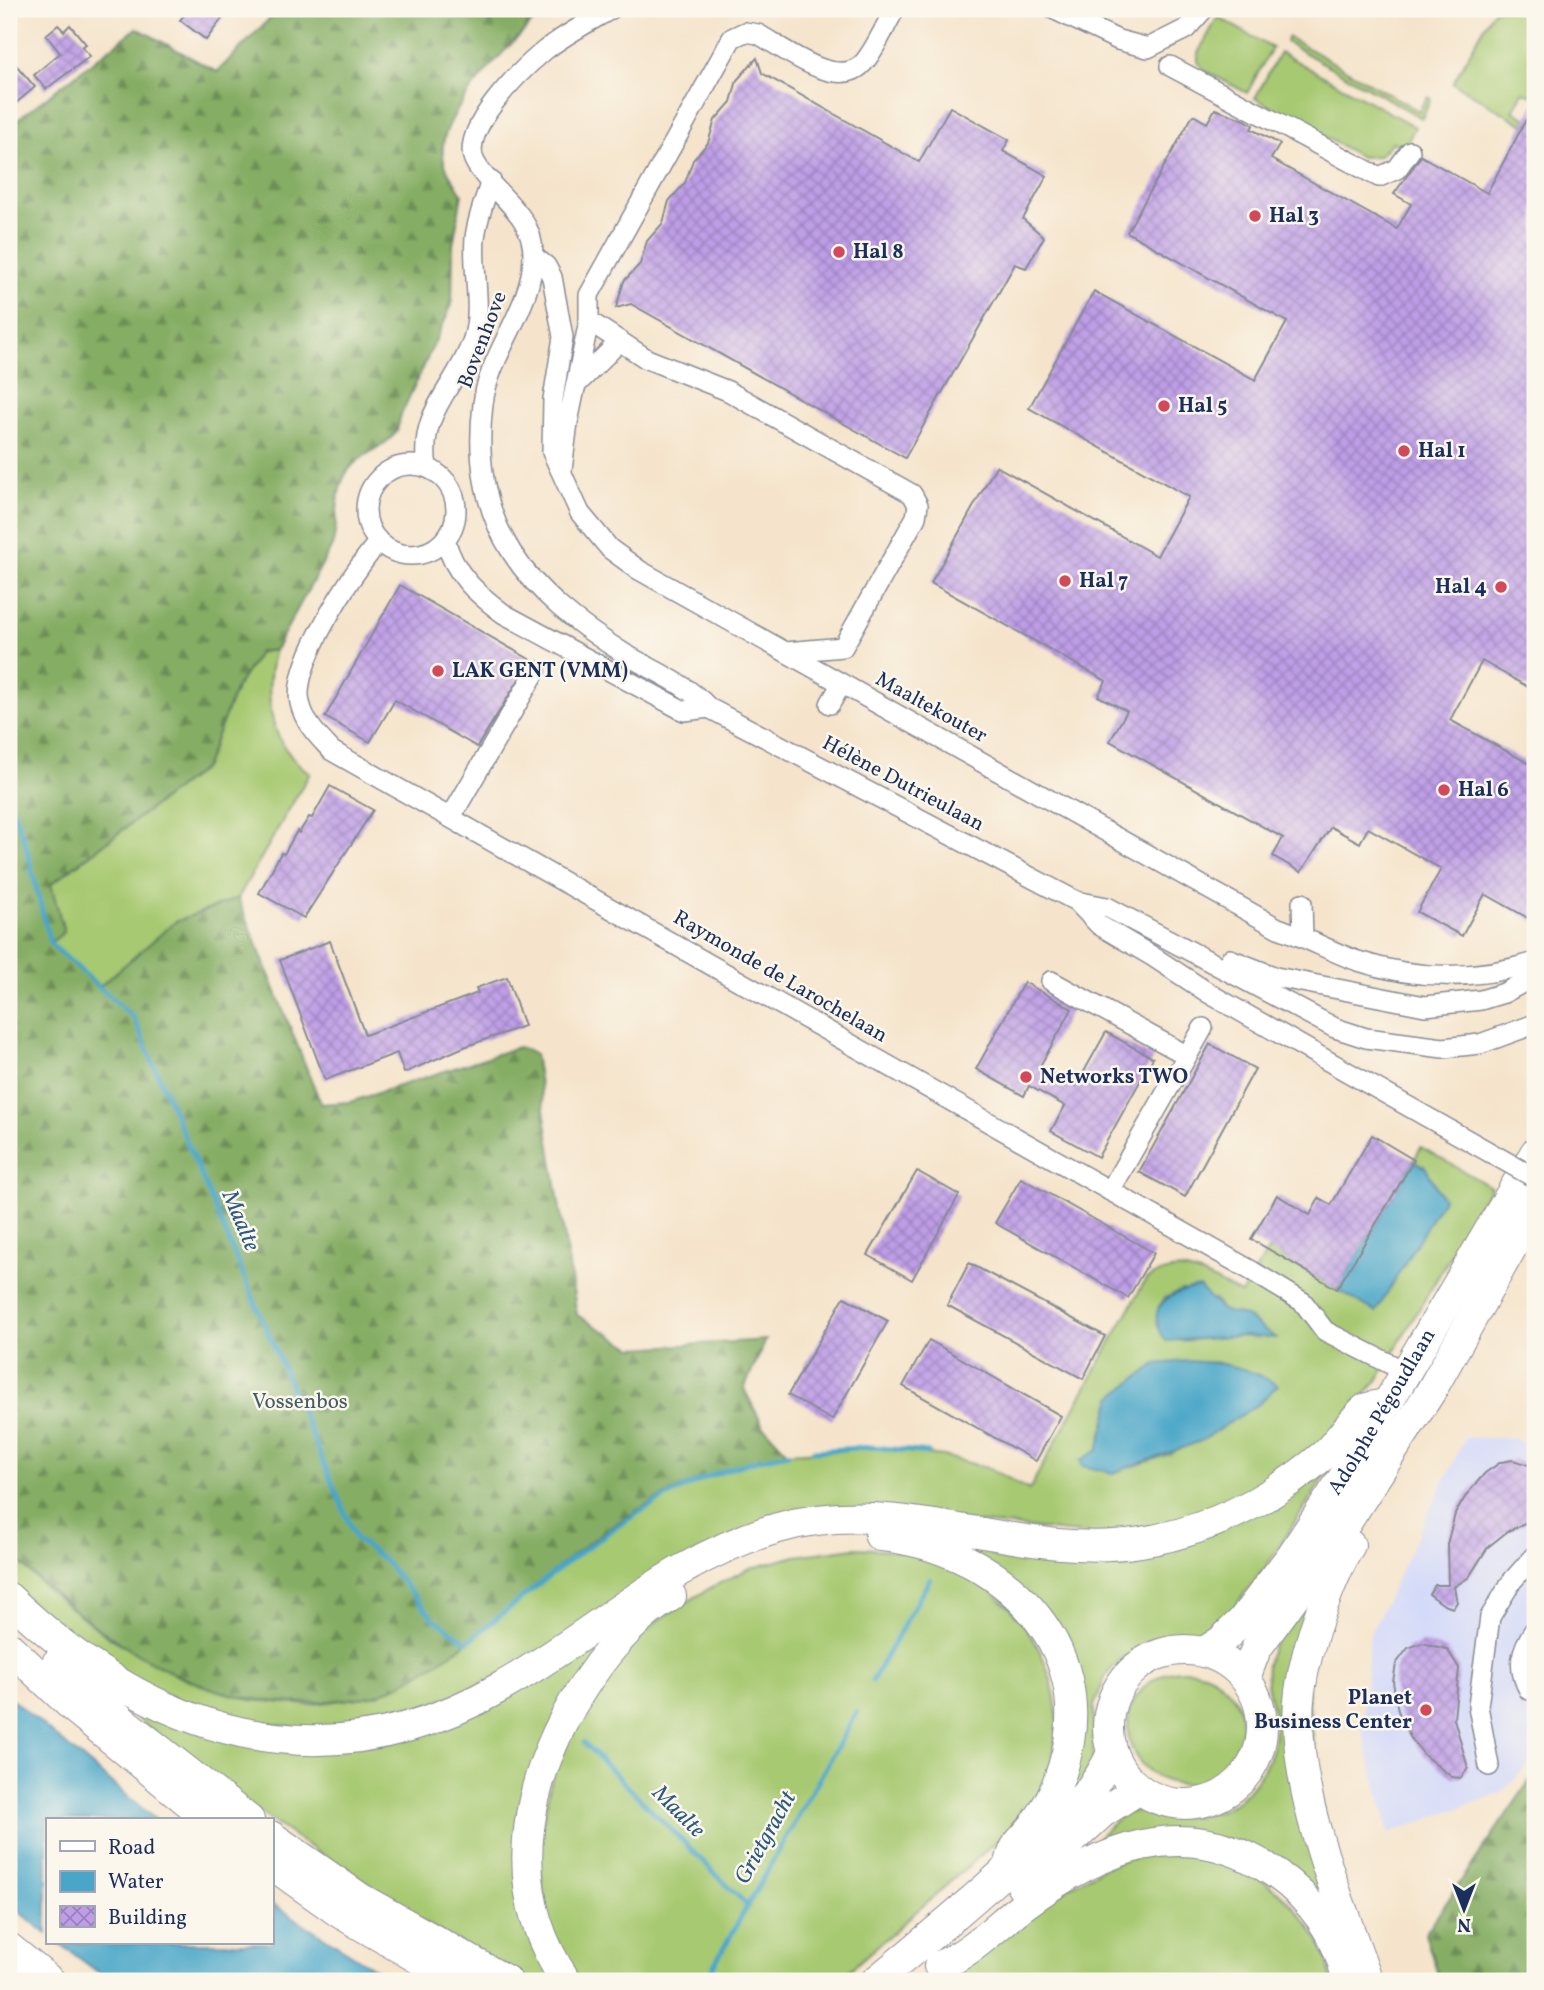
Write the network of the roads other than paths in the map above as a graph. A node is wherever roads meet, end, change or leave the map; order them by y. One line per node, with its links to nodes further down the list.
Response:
1 (611, 9): 7 (street, Bovenhove)
2 (895, 9): 9 (street)
3 (1053, 9): 4 (street)
4 (1205, 9)
5 (1170, 66): 6 (street)
6 (1410, 151)
7 (491, 181): 8 (street, Bovenhove); 12 (street)
8 (533, 256): 13 (street, Maaltekouter); 18 (street, Bovenhove)
9 (589, 321): 10 (street); 11 (street)
10 (618, 343): 11 (street); 16 (street)
11 (578, 383): 13 (street)
12 (427, 467): 14 (street); 15 (street)
13 (562, 471): 16 (street, Maaltekouter)
14 (445, 539): 15 (street); 18 (street)
15 (378, 542): 19 (street, Raymonde de Larochelaan)
16 (786, 652): 22 (street, Maaltekouter)
17 (536, 671): 19 (street)
18 (709, 708): 20 (street, Hélène Dutrieulaan)
19 (451, 817): 32 (street, Raymonde de Larochelaan)
20 (1076, 901): 23 (street, Hélène Dutrieulaan); 31 (street, Hélène Dutrieulaan, bridge)
21 (1302, 903): 22 (street)
22 (1304, 936): 24 (street, Maaltekouter)
23 (1195, 954): 25 (street); 27 (street)
24 (1535, 962)
25 (1535, 976)
26 (1051, 981): 29 (street)
27 (1535, 1024)
28 (1203, 1028): 29 (street)
29 (1186, 1055): 32 (street)
30 (1535, 1153): 34 (highway, Adolphe Pégoudlaan)
31 (1535, 1178)
32 (1110, 1191): 34 (street, Raymonde de Larochelaan)
33 (1535, 1206): 36 (highway, Adolphe Pégoudlaan)
34 (1406, 1372): 35 (highway, Adolphe Pégoudlaan)
35 (1388, 1403): 38 (highway); 42 (highway, Adolphe Pégoudlaan)
36 (1361, 1501): 43 (highway, Adolphe Pégoudlaan); 63 (highway)
37 (1535, 1555): 46 (street)
38 (9, 1598)
39 (9, 1615): 49 (highway)
40 (1535, 1629): 44 (street)
41 (9, 1647): 48 (highway)
42 (1204, 1652): 43 (highway); 45 (highway)
43 (1245, 1678): 47 (highway)
44 (1529, 1690)
45 (1112, 1753): 47 (highway); 52 (highway)
46 (1489, 1766)
47 (1139, 1789): 54 (highway)
48 (208, 1818)
49 (246, 1818)
50 (273, 1837): 59 (highway)
51 (273, 1865): 58 (highway)
52 (1009, 1868): 60 (highway); 61 (highway)
53 (9, 1948): 57 (highway)
54 (929, 1973): 62 (highway)
55 (9, 1977): 56 (street)
56 (15, 1981)
57 (50, 1981)
58 (457, 1981)
59 (507, 1981)
60 (566, 1981)
61 (876, 1981)
62 (1347, 1981)
63 (1368, 1981)

